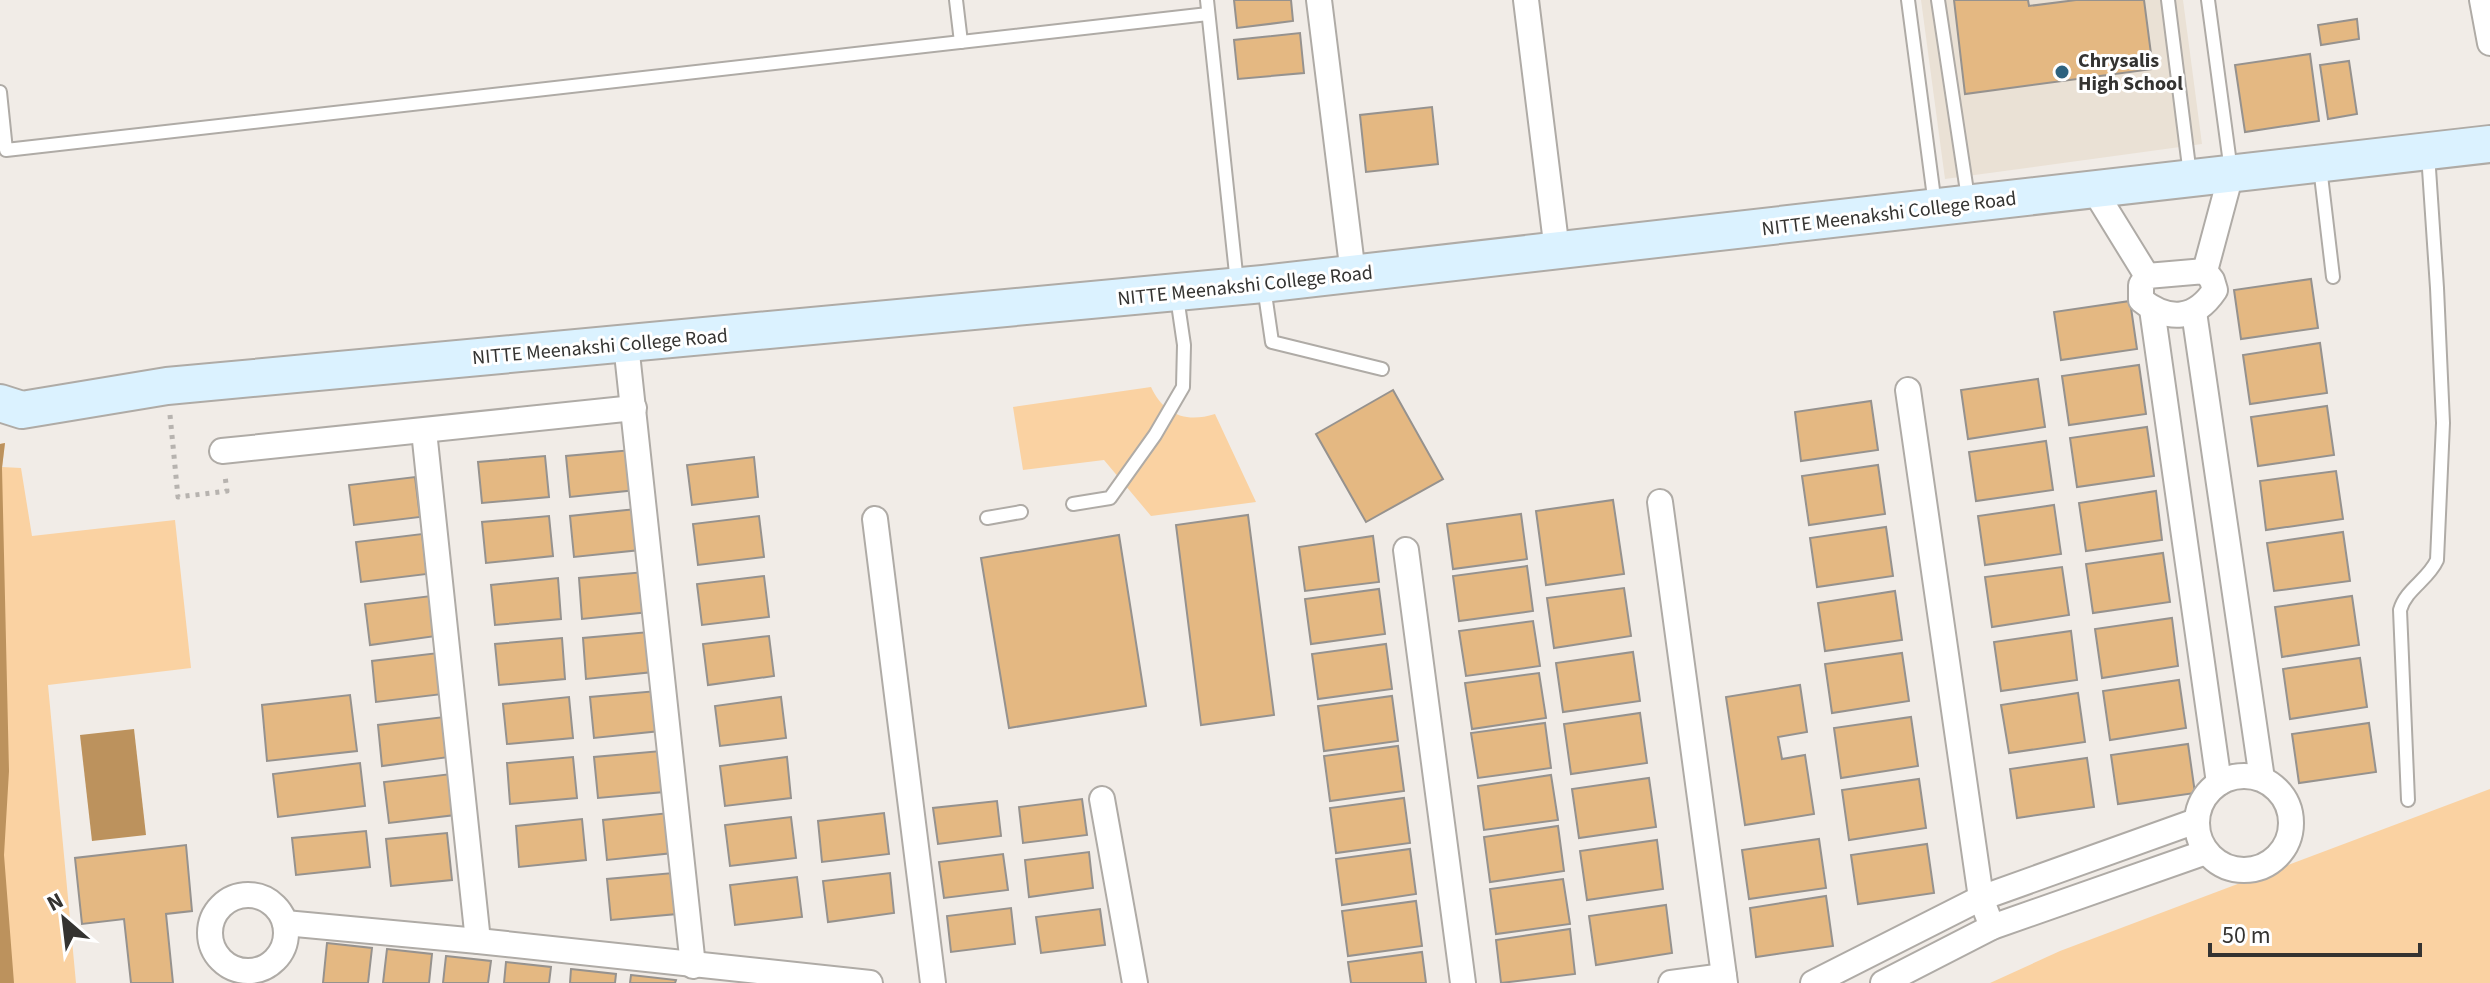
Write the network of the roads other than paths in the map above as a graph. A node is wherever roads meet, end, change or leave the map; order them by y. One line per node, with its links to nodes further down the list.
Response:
1 (956, 0): 11 (lane)
2 (1207, 0): 10 (lane)
3 (1319, 0): 23 (street)
4 (1526, 0): 21 (street)
5 (1908, 0): 20 (lane)
6 (1938, 0): 20 (lane)
7 (2168, 0): 18 (lane)
8 (2208, 0): 17 (lane)
9 (2482, 0): 12 (street)
10 (1208, 14): 11 (lane); 26 (lane)
11 (961, 42): 13 (lane)
12 (2490, 43)
13 (0, 92)
14 (2490, 144): 15 (street, NITTE Meenakshi College Road)
15 (2427, 151): 16 (street, NITTE Meenakshi College Road); 46 (lane)
16 (2320, 163): 17 (street, NITTE Meenakshi College Road); 25 (lane)
17 (2231, 174): 18 (street, NITTE Meenakshi College Road); 22 (street)
18 (2190, 178): 19 (street, NITTE Meenakshi College Road)
19 (2094, 190): 20 (street, NITTE Meenakshi College Road); 24 (street)
20 (1952, 206): 21 (street, NITTE Meenakshi College Road)
21 (1557, 251): 23 (street, NITTE Meenakshi College Road)
22 (2205, 271): 24 (street); 29 (street)
23 (1353, 274): 26 (street, NITTE Meenakshi College Road)
24 (2147, 276): 28 (street)
25 (2333, 277)
26 (1250, 285): 27 (street, NITTE Meenakshi College Road); 31 (lane)
27 (1176, 292): 30 (street, NITTE Meenakshi College Road); 38 (lane)
28 (2152, 309): 29 (street); 44 (street)
29 (2194, 312): 43 (street)
30 (626, 344): 33 (street, NITTE Meenakshi College Road); 34 (street)
31 (1382, 369)
32 (1908, 390): 49 (street)
33 (0, 403)
34 (634, 408): 35 (street); 53 (street)
35 (424, 431): 36 (street); 52 (street)
36 (222, 451)
37 (1660, 502): 55 (street)
38 (1073, 504)
39 (1021, 512): 40 (lane)
40 (987, 518)
41 (875, 519): 57 (street)
42 (1406, 550): 59 (street)
43 (2262, 779): 44 (street); 48 (street)
44 (2219, 783): 47 (street)
45 (1102, 799): 58 (street)
46 (2408, 800)
47 (2196, 821): 48 (street); 49 (street)
48 (2206, 852): 51 (street)
49 (1981, 898): 51 (street); 61 (street)
50 (285, 923): 52 (street); 54 (street); 54 (street)
51 (1992, 927): 62 (street)
52 (478, 941): 53 (street)
53 (693, 966): 56 (street)
54 (263, 976)
55 (1725, 980): 60 (street)
56 (870, 983)
57 (933, 983)
58 (1135, 983)
59 (1463, 983)
60 (1671, 983)
61 (1813, 983)
62 (1883, 983)

